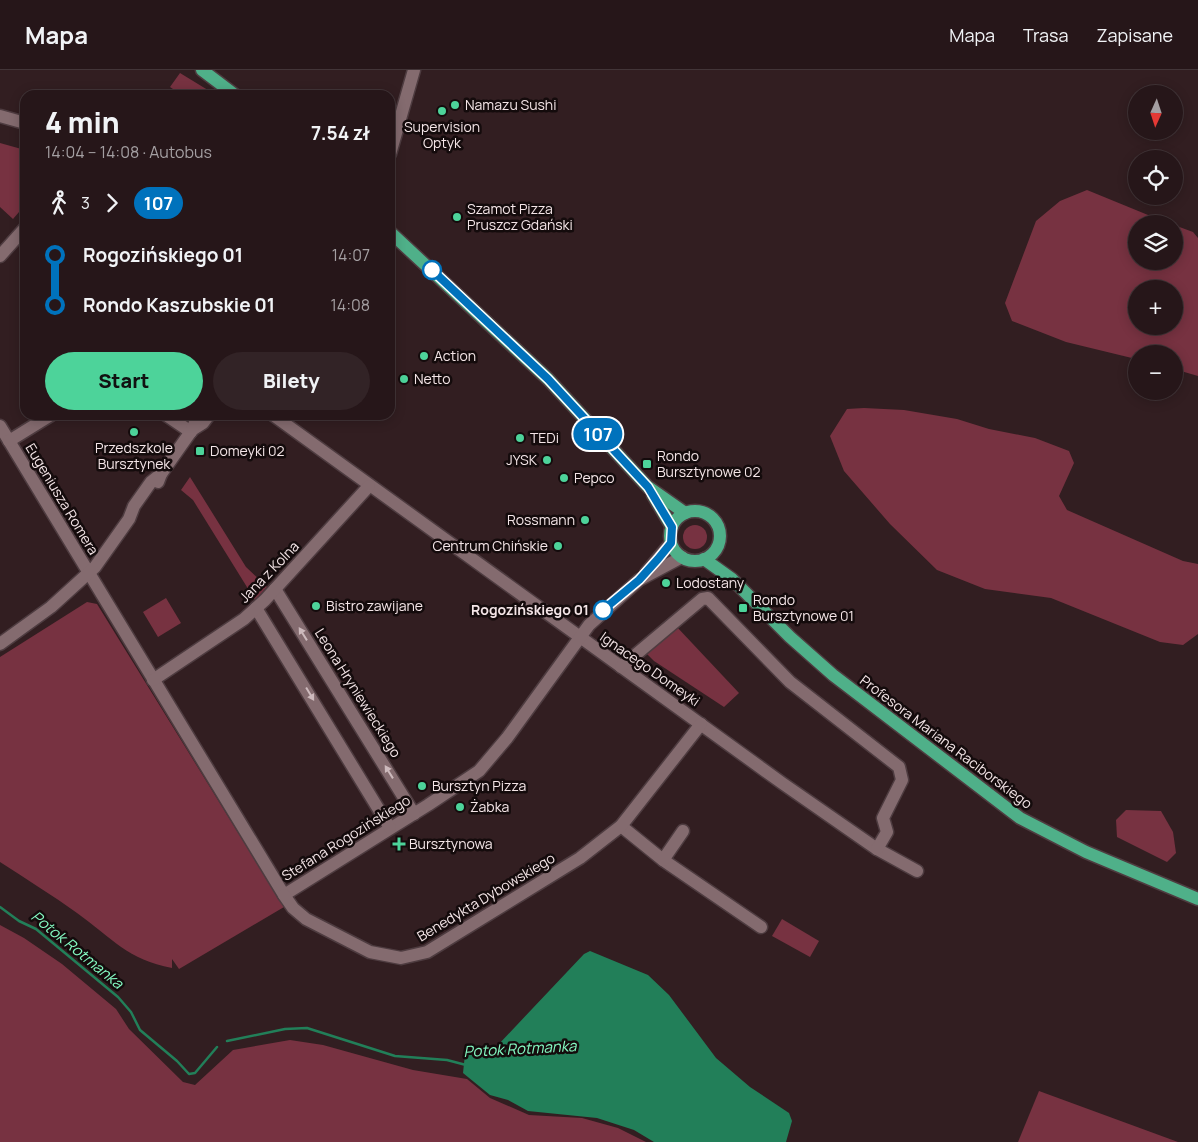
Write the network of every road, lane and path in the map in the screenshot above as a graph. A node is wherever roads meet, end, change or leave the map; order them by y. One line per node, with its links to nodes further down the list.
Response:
1 (202, 70): 3 (main road)
2 (414, 70): 6 (street)
3 (228, 90)
4 (0, 116): 5 (street)
5 (20, 122)
6 (395, 136)
7 (20, 234): 9 (street)
8 (395, 237): 19 (main road)
9 (0, 256)
10 (43, 420): 17 (street, Eugeniusza Romera)
11 (174, 420): 16 (street)
12 (196, 420): 16 (street)
13 (205, 420): 16 (street)
14 (280, 420): 18 (street, Ignacego Domeyki)
15 (0, 426): 17 (street, Eugeniusza Romera)
16 (191, 431): 26 (street)
17 (9, 441): 26 (street, Eugeniusza Romera)
18 (368, 486): 29 (street, Jana z Kolna); 32 (street, Ignacego Domeyki)
19 (648, 487): 20 (main road); 21 (main road)
20 (685, 513): 21 (main road); 23 (main road)
21 (672, 527): 22 (main road)
22 (671, 543): 24 (main road); 28 (street, Stefana Rogozińskiego)
23 (716, 549): 25 (main road); 27 (main road, Profesora Mariana Raciborskiego)
24 (682, 557): 25 (main road); 28 (street, Stefana Rogozińskiego)
25 (704, 559): 27 (main road, Profesora Mariana Raciborskiego)
26 (89, 574): 31 (street); 36 (street, Stefana Rogozińskiego)
27 (732, 579): 46 (main road, Profesora Mariana Raciborskiego)
28 (639, 580): 32 (street, Stefana Rogozińskiego)
29 (275, 589): 30 (street, Jana z Kolna); 38 (street, Leona Hryniewieckiego, one-way to 29)
30 (256, 608): 36 (street, Jana z Kolna); 40 (street, one-way to 40)
31 (22, 627): 33 (street); 34 (street)
32 (580, 637): 35 (street, Ignacego Domeyki); 38 (street, Stefana Rogozińskiego)
33 (0, 638)
34 (0, 644)
35 (621, 666): 37 (street, Ignacego Domeyki); 42 (street)
36 (153, 680): 45 (street, Stefana Rogozińskiego)
37 (701, 724): 39 (street, Benedykta Dybowskiego); 42 (street, Ignacego Domeyki)
38 (414, 814): 40 (street, Stefana Rogozińskiego)
39 (621, 826): 43 (street); 45 (street, Benedykta Dybowskiego)
40 (390, 828): 45 (street, Stefana Rogozińskiego)
41 (683, 831): 43 (street)
42 (877, 849): 44 (street, Ignacego Domeyki)
43 (664, 860): 47 (street)
44 (917, 871)
45 (284, 895)
46 (1198, 899)
47 (761, 927)

